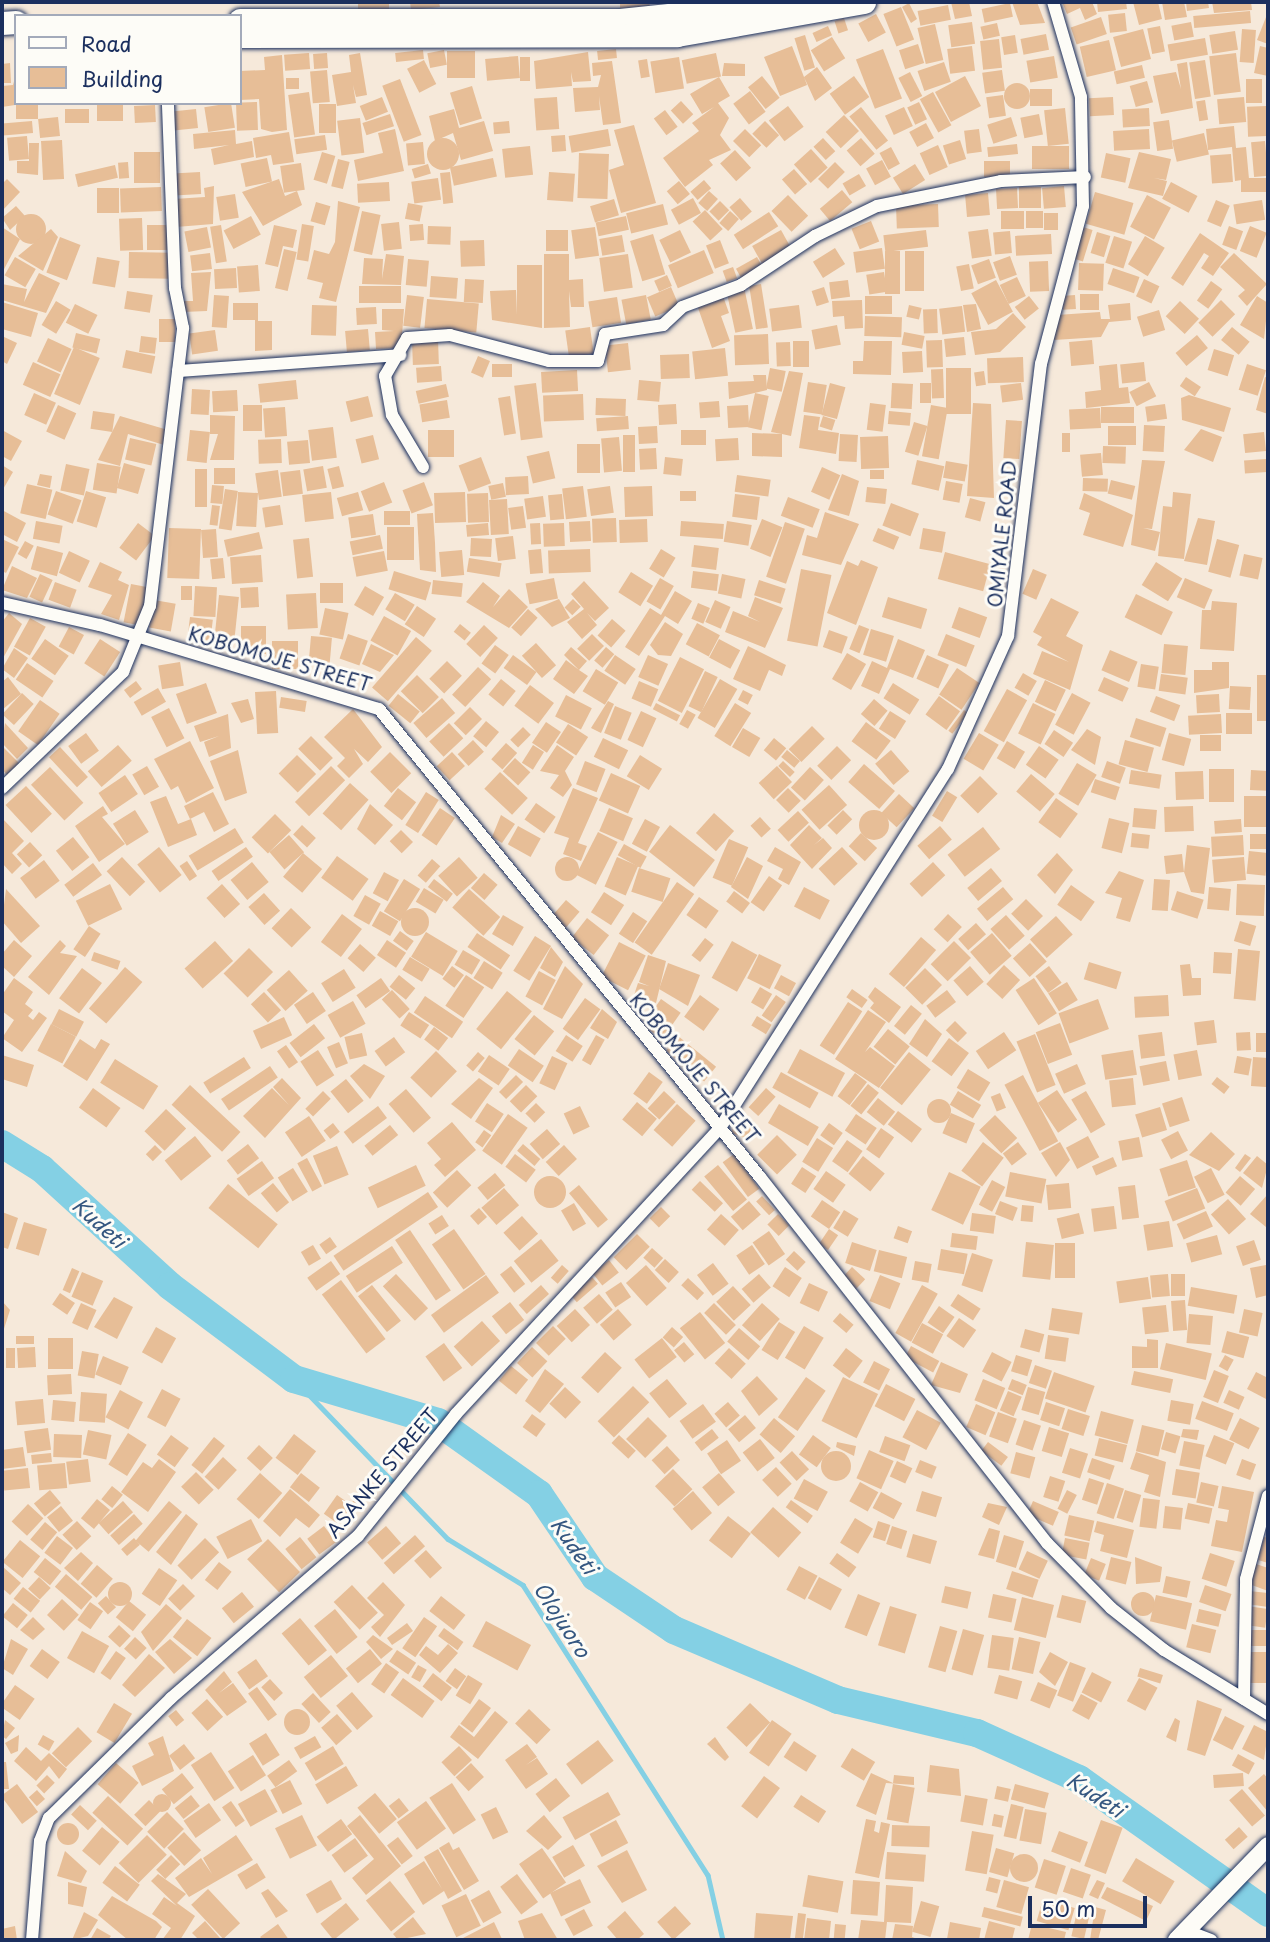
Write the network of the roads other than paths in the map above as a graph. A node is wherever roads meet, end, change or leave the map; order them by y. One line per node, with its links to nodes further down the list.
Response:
1 (793, 2): 4 (highway)
2 (864, 2): 5 (highway)
3 (1053, 2): 7 (street, OMIYALE ROAD)
4 (242, 20)
5 (242, 37)
6 (168, 105): 9 (street)
7 (1085, 177): 8 (street); 14 (street, OMIYALE ROAD)
8 (401, 355): 9 (street); 10 (street)
9 (178, 371): 12 (street)
10 (423, 467)
11 (2, 603): 12 (street, KOBOMOJE STREET)
12 (142, 639): 13 (street); 14 (street, KOBOMOJE STREET)
13 (2, 788)
14 (720, 1128): 16 (street, KOBOMOJE STREET); 20 (street, ASANKE STREET)
15 (1268, 1496): 16 (street)
16 (1244, 1699): 17 (street, KOBOMOJE STREET)
17 (1268, 1714)
18 (1268, 1846): 19 (main road)
19 (1181, 1935): 21 (street)
20 (32, 1940)
21 (1211, 1940)

